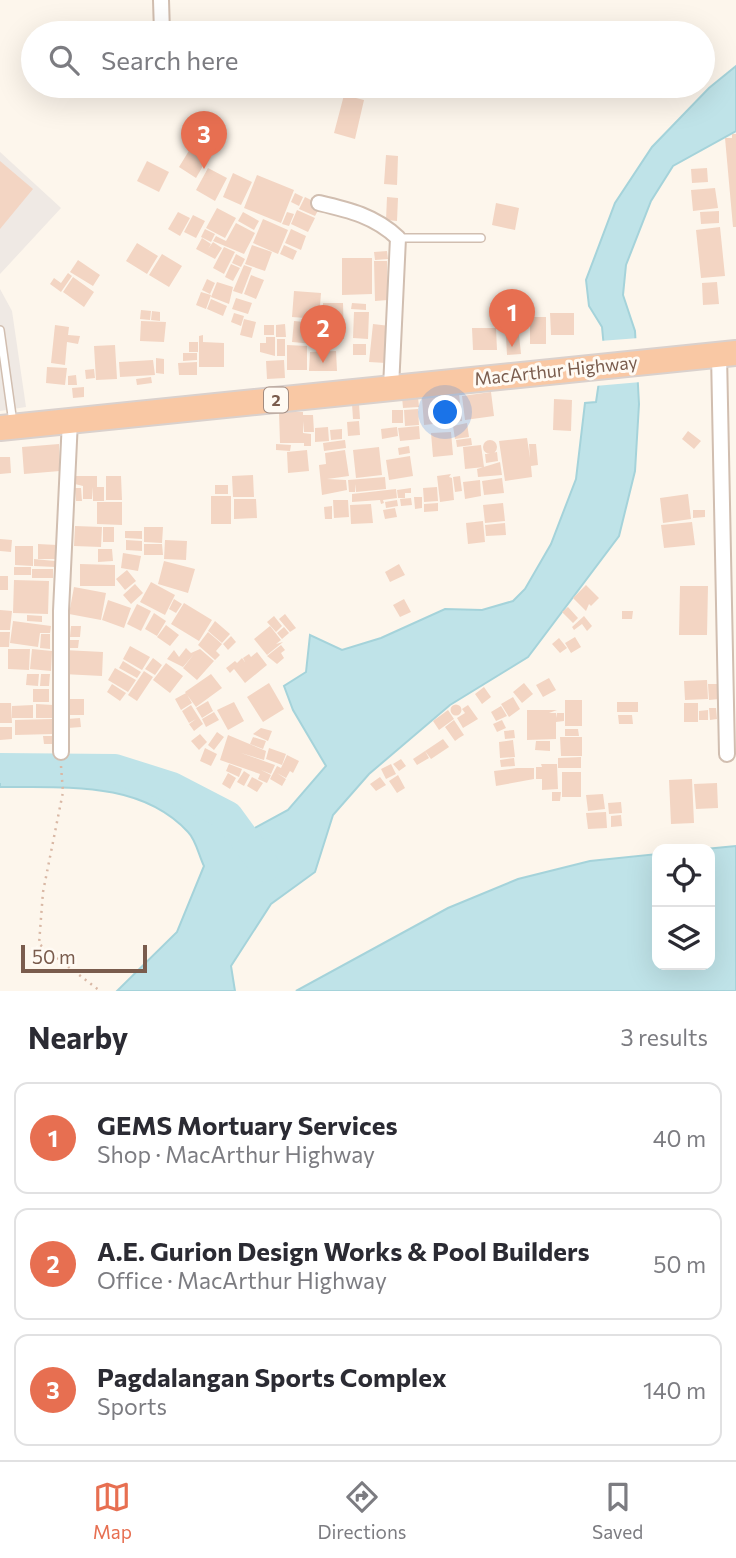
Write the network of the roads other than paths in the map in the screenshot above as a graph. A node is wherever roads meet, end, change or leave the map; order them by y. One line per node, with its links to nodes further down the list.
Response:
1 (161, 0): 2 (street)
2 (162, 21)
3 (319, 203): 4 (street)
4 (398, 238): 5 (lane); 8 (street)
5 (481, 238)
6 (0, 330): 10 (lane)
7 (721, 354): 8 (highway, MacArthur Highway / 2); 12 (street)
8 (391, 388): 9 (highway, MacArthur Highway / 2)
9 (69, 421): 10 (highway, MacArthur Highway / 2); 11 (street)
10 (6, 428)
11 (61, 752)
12 (727, 754)

